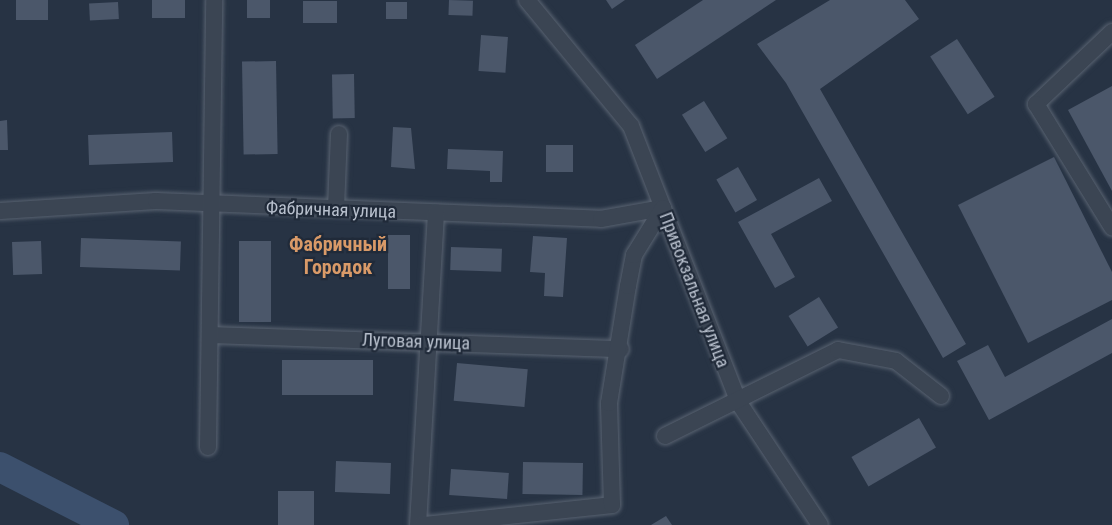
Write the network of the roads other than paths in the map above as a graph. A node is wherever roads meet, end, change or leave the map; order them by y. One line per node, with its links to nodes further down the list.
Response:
1 (214, 0): 5 (street)
2 (527, 0): 7 (street, Привокзальная улица)
3 (1112, 32): 10 (street)
4 (339, 134): 6 (street)
5 (213, 202): 6 (street, Фабричная улица); 8 (street, Фабричная улица); 11 (street)
6 (336, 208): 9 (street, Фабричная улица)
7 (663, 208): 9 (street, Фабричная улица); 13 (street); 15 (street, Привокзальная улица)
8 (0, 211)
9 (436, 213): 12 (street)
10 (1112, 227)
11 (211, 335): 12 (street, Луговая улица); 17 (street)
12 (431, 342): 13 (street, Луговая улица); 18 (street)
13 (621, 349): 19 (street)
14 (941, 396): 15 (street)
15 (739, 403): 16 (street); 20 (street, Привокзальная улица)
16 (665, 436)
17 (208, 447)
18 (418, 525)
19 (423, 525)
20 (820, 525)

